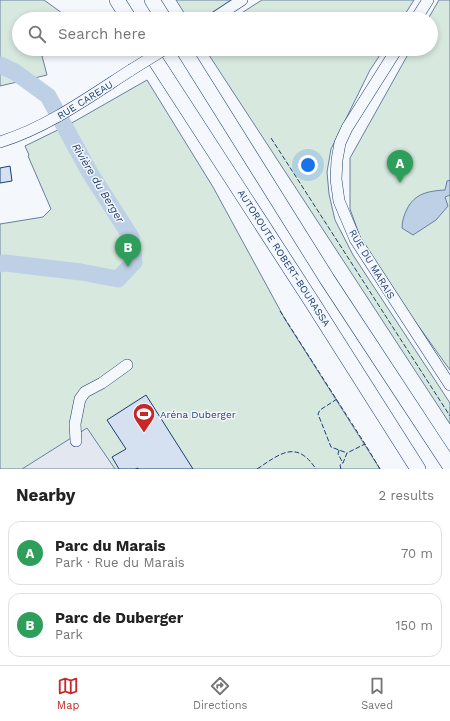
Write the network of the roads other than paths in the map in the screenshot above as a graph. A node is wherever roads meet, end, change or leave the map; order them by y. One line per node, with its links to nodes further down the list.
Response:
1 (117, 0): 5 (highway)
2 (152, 0): 6 (highway)
3 (242, 0): 7 (street)
4 (428, 0): 8 (street)
5 (125, 12)
6 (160, 12)
7 (224, 12)
8 (420, 12)
9 (153, 56): 18 (highway, AUTOROUTE ROBERT-BOURASSA)
10 (154, 56): 13 (street, RUE CAREAU, bridge)
11 (187, 56): 17 (highway)
12 (393, 56): 15 (street, RUE DU MARAIS)
13 (0, 142)
14 (127, 365): 16 (street)
15 (450, 385)
16 (76, 441)
17 (450, 466)
18 (418, 469)

